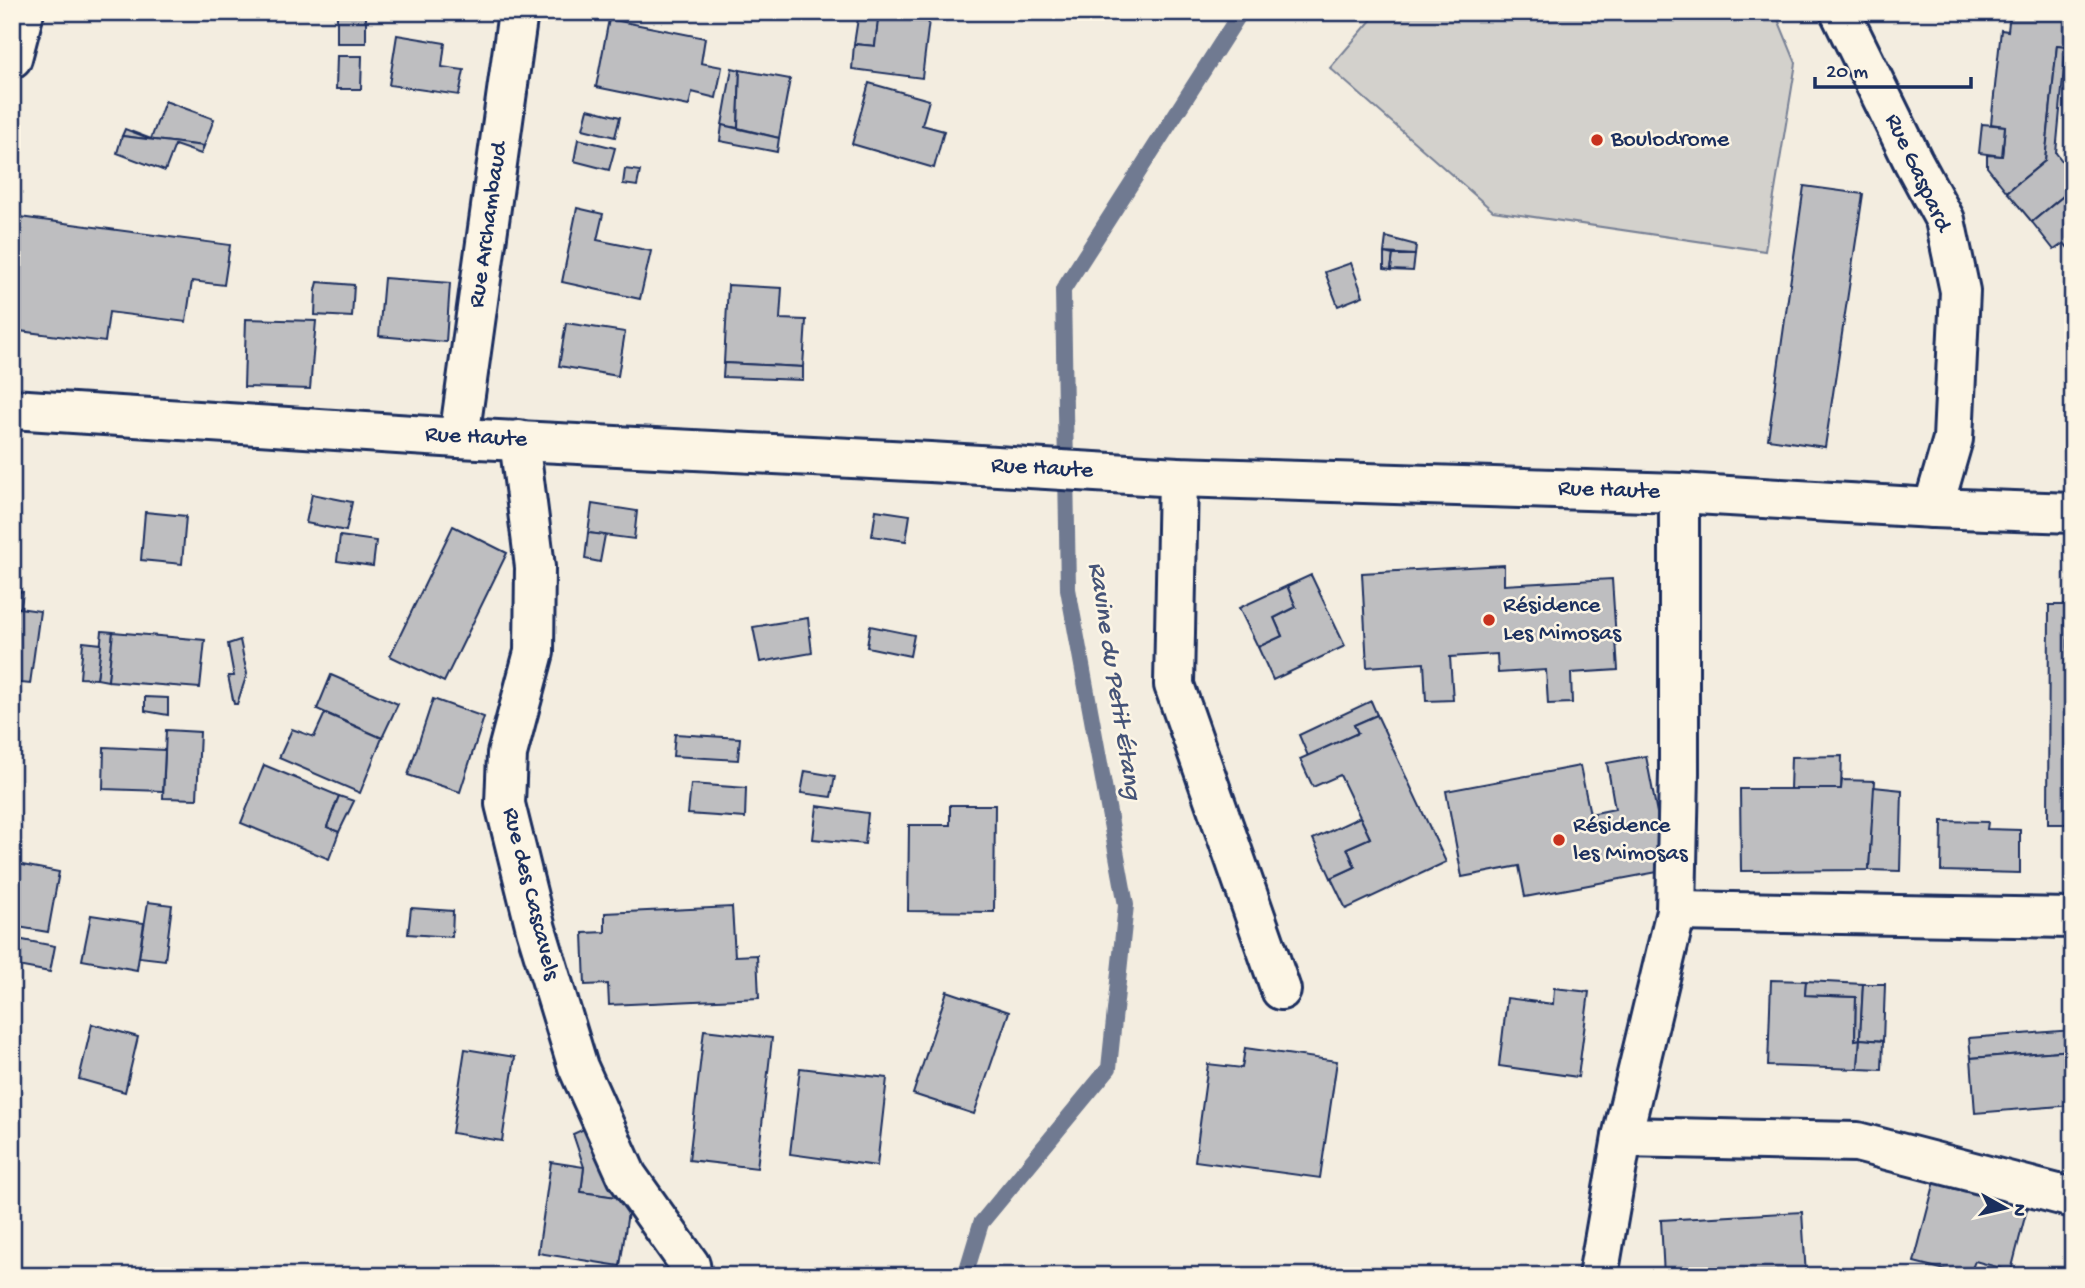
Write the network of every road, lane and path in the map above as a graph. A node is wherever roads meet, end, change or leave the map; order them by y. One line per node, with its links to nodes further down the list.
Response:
1 (24, 12): 4 (street)
2 (518, 12): 6 (street, Rue Archambaud)
3 (1840, 12): 10 (street, Rue Gaspard)
4 (12, 58)
5 (12, 409): 6 (street, Rue Haute)
6 (459, 438): 7 (street, Rue Haute)
7 (519, 440): 8 (street, Rue Haute); 17 (street, Rue des Cascavels)
8 (1178, 477): 9 (street, Rue Haute); 14 (street)
9 (1679, 493): 10 (street, Rue Haute); 12 (street)
10 (1933, 508): 11 (street, Rue Haute)
11 (2073, 513)
12 (1676, 911): 13 (street); 15 (street)
13 (2071, 918)
14 (1281, 990)
15 (1622, 1138): 16 (street); 18 (street)
16 (2073, 1198)
17 (692, 1276)
18 (1598, 1276)

